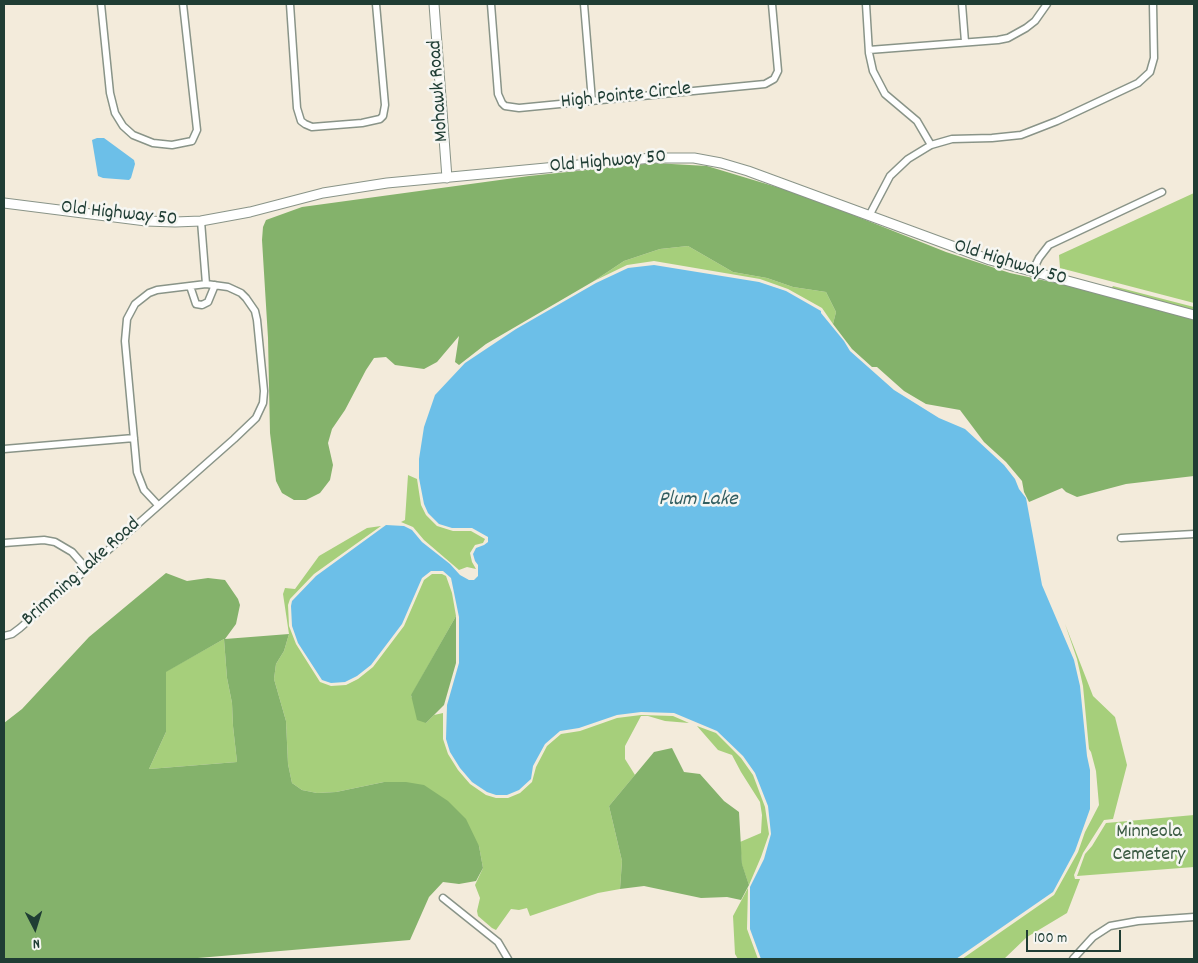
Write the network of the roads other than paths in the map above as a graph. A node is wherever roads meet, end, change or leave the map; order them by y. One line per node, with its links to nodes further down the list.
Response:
1 (100, 4): 2 (street)
2 (183, 4)
3 (290, 4): 4 (street)
4 (376, 4)
5 (434, 4): 17 (main road, Mohawk Road)
6 (491, 4): 15 (street, High Pointe Circle)
7 (584, 4): 15 (street)
8 (772, 4): 15 (street, High Pointe Circle)
9 (866, 4): 14 (street)
10 (962, 4): 13 (street)
11 (1047, 4): 13 (street)
12 (1153, 4): 16 (street)
13 (965, 42): 14 (street)
14 (869, 50): 16 (street)
15 (592, 101)
16 (931, 144): 20 (street)
17 (447, 178): 20 (main road, Old Highway 50); 21 (main road, Old Highway 50)
18 (1162, 192): 22 (street)
19 (4, 203): 21 (main road, Old Highway 50)
20 (869, 216): 22 (main road, Old Highway 50)
21 (200, 221): 23 (street)
22 (1032, 272): 26 (main road, Old Highway 50)
23 (206, 284): 24 (street, Brimming Lake Road); 25 (street, Brimming Lake Road)
24 (215, 285): 25 (street); 29 (street, Brimming Lake Road)
25 (190, 286): 27 (street, Brimming Lake Road)
26 (1194, 316)
27 (134, 438): 28 (street); 29 (street, Brimming Lake Road)
28 (4, 449)
29 (158, 505): 33 (street, Brimming Lake Road)
30 (1194, 534): 31 (street)
31 (1121, 538)
32 (4, 543): 33 (street)
33 (86, 568): 34 (street, Brimming Lake Road)
34 (4, 636)
35 (443, 898): 37 (street)
36 (1194, 917): 38 (street)
37 (508, 959)
38 (1073, 959)

